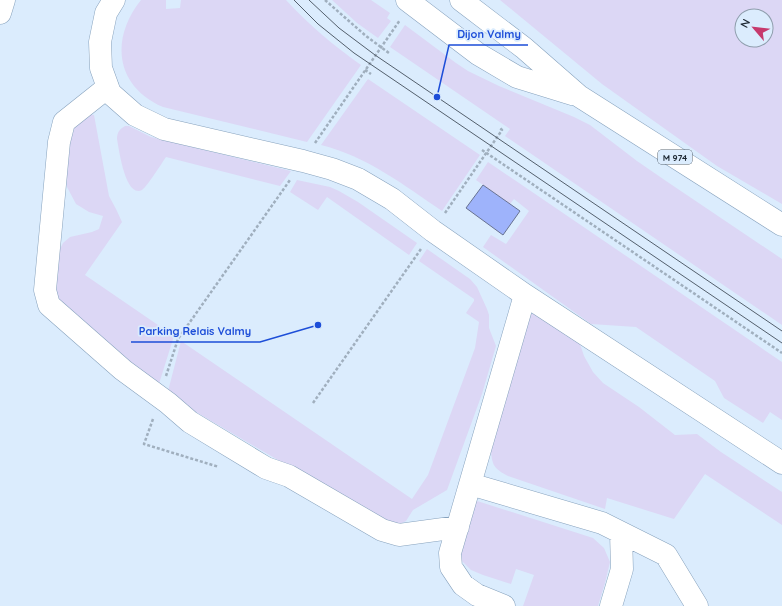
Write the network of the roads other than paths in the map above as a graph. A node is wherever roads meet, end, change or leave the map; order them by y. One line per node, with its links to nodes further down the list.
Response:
1 (4, 0): 5 (main road)
2 (114, 0): 6 (main road)
3 (461, 0): 7 (main road, M 974)
4 (405, 8): 7 (main road, M 974)
5 (0, 13)
6 (108, 87): 9 (main road); 12 (main road)
7 (579, 96): 8 (main road, M 974)
8 (778, 220)
9 (525, 295): 10 (main road); 11 (main road)
10 (782, 463)
11 (470, 484): 12 (main road); 13 (main road)
12 (458, 527): 14 (main road)
13 (621, 533): 16 (main road); 17 (main road)
14 (475, 600): 15 (main road)
15 (504, 606)
16 (611, 606)
17 (697, 606)

